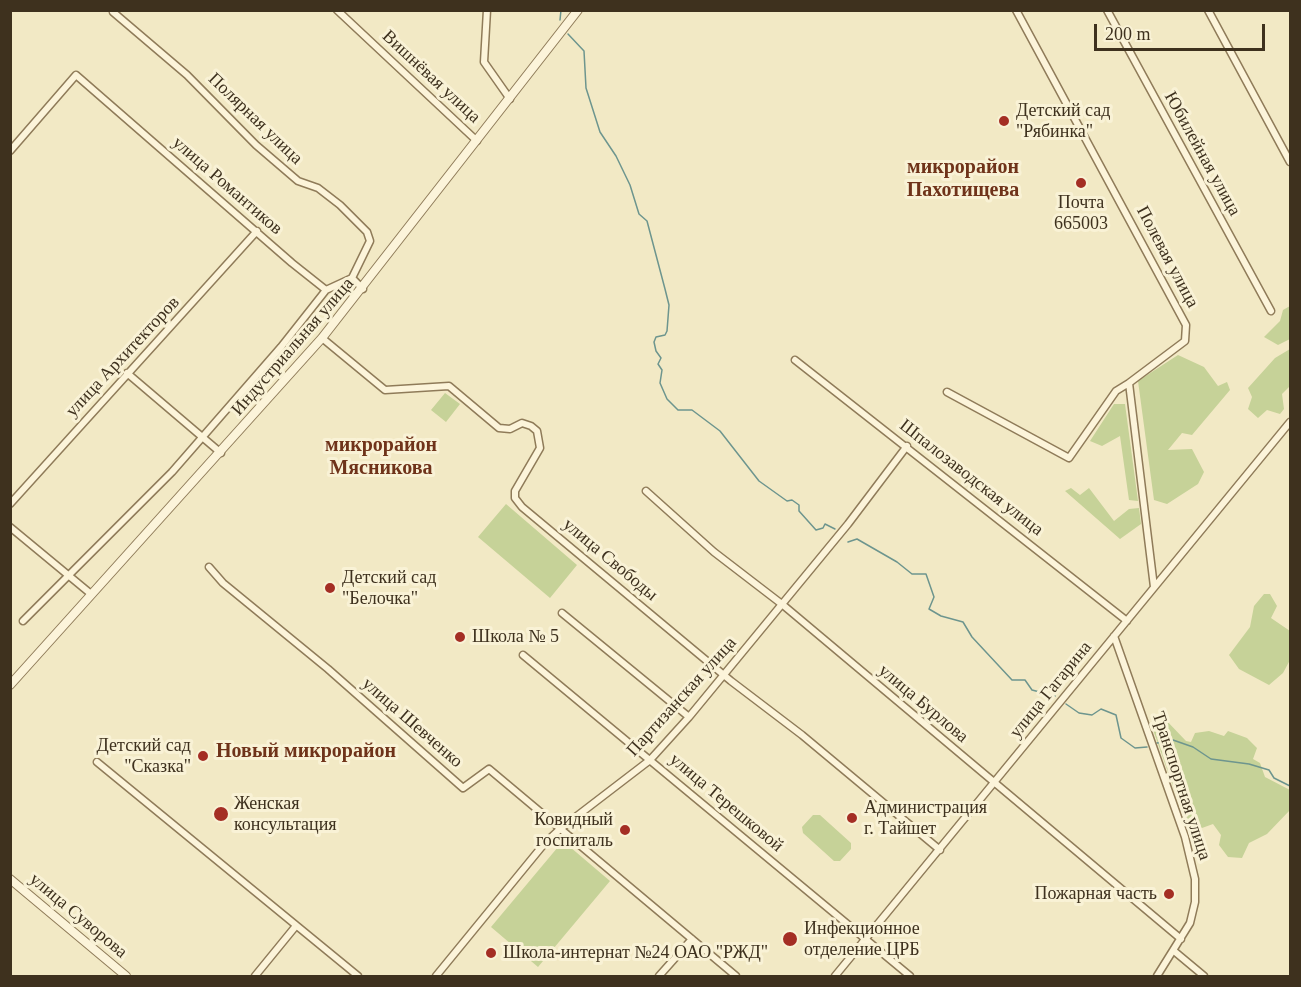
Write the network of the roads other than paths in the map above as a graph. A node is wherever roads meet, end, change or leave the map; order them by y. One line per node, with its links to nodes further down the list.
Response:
1 (337, 10): 9 (street, Вишнёвая улица)
2 (487, 10): 8 (street)
3 (578, 10): 8 (street, Индустриальная улица)
4 (1016, 10): 20 (street, Полевая улица)
5 (1208, 10): 11 (street)
6 (113, 12): 13 (street, Полярная улица)
7 (1110, 12): 16 (street, Юбилейная улица)
8 (510, 99): 9 (street, Индустриальная улица)
9 (477, 141): 14 (street, Индустриальная улица)
10 (10, 151): 12 (street, улица Романтиков)
11 (1290, 162)
12 (257, 231): 15 (street, улица Романтиков); 19 (street, улица Архитекторов)
13 (352, 278): 14 (street); 15 (street)
14 (363, 289): 17 (street, Индустриальная улица)
15 (326, 290): 23 (street, Индустриальная улица)
16 (1271, 311)
17 (322, 338): 25 (street, Индустриальная улица); 39 (street, улица Свободы)
18 (795, 360): 24 (street, Шпалозаводская улица)
19 (127, 373): 23 (street); 27 (street, улица Архитекторов)
20 (1129, 383): 21 (street); 31 (street)
21 (947, 392)
22 (1290, 422): 31 (street, улица Гагарина)
23 (202, 436): 25 (street); 30 (street, Индустриальная улица)
24 (907, 446): 33 (street, Партизанская улица); 36 (street, Шпалозаводская улица)
25 (221, 453): 32 (street, Индустриальная улица)
26 (646, 491): 33 (street, улица Бурлова)
27 (10, 504)
28 (10, 527): 30 (street)
29 (209, 567): 45 (street, улица Шевченко)
30 (69, 574): 32 (street); 35 (street, Индустриальная улица)
31 (1154, 587): 36 (street, улица Гагарина)
32 (91, 594): 40 (street, Индустриальная улица)
33 (783, 605): 39 (street, Партизанская улица); 44 (street, улица Бурлова)
34 (561, 613): 41 (street)
35 (23, 621)
36 (1127, 621): 37 (street, улица Гагарина)
37 (1114, 636): 44 (street, улица Гагарина); 51 (street, Транспортная улица)
38 (523, 655): 42 (street, улица Терешковой)
39 (725, 675): 41 (street, Партизанская улица); 46 (street, улица Свободы)
40 (10, 685)
41 (689, 717): 42 (street, Партизанская улица)
42 (650, 760): 45 (street, Партизанская улица); 50 (street, улица Терешковой)
43 (96, 762): 48 (street)
44 (994, 784): 46 (street, улица Гагарина); 51 (street, улица Бурлова)
45 (560, 829): 49 (street, улица Шевченко); 56 (street, Партизанская улица)
46 (940, 850): 50 (street, улица Гагарина)
47 (10, 879): 53 (street, улица Суворова)
48 (295, 927): 54 (street); 55 (street)
49 (692, 939): 57 (street); 58 (street, улица Шевченко)
50 (867, 939): 59 (street, улица Гагарина); 60 (street, улица Терешковой)
51 (1181, 939): 52 (street, Транспортная улица)
52 (1174, 951): 61 (street, Транспортная улица); 62 (street)
53 (126, 976)
54 (255, 976)
55 (358, 976)
56 (436, 976)
57 (659, 976)
58 (736, 976)
59 (835, 976)
60 (910, 976)
61 (1157, 976)
62 (1204, 976)

